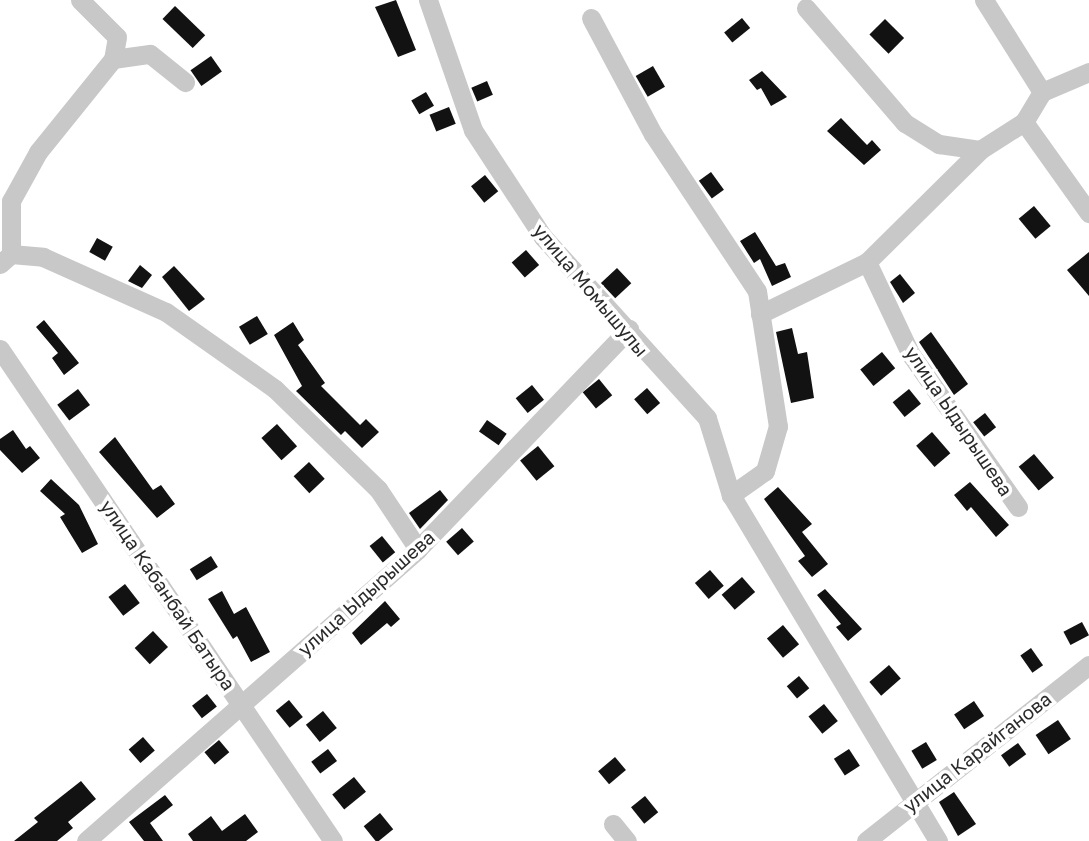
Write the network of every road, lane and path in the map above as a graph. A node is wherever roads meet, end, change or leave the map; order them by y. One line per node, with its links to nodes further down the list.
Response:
1 (80, 0): 6 (street)
2 (428, 0): 16 (street, улица Момышулы)
3 (984, 0): 9 (street)
4 (806, 8): 11 (street)
5 (591, 18): 15 (street)
6 (113, 59): 8 (street); 13 (street)
7 (1089, 72): 9 (street)
8 (186, 82)
9 (1042, 92): 10 (street)
10 (1024, 122): 11 (street); 12 (street)
11 (980, 150): 14 (street)
12 (1089, 213)
13 (6, 259): 20 (street)
14 (867, 262): 15 (street); 19 (street, улица Ыдырышева)
15 (760, 314): 18 (street)
16 (629, 329): 18 (street, улица Момышулы); 20 (street, улица Ыдырышева)
17 (0, 349): 22 (street, улица Кабанбай Батыра)
18 (730, 495): 23 (street, улица Момышулы)
19 (1018, 507)
20 (418, 549): 22 (street, улица Ыдырышева)
21 (1089, 665): 23 (street, улица Карайганова)
22 (242, 704): 25 (street, улица Ыдырышева); 26 (street, улица Кабанбай Батыра)
23 (913, 801): 28 (street, улица Карайганова); 29 (street, улица Момышулы)
24 (613, 824): 27 (street)
25 (86, 841)
26 (333, 841)
27 (627, 841)
28 (866, 841)
29 (938, 841)

